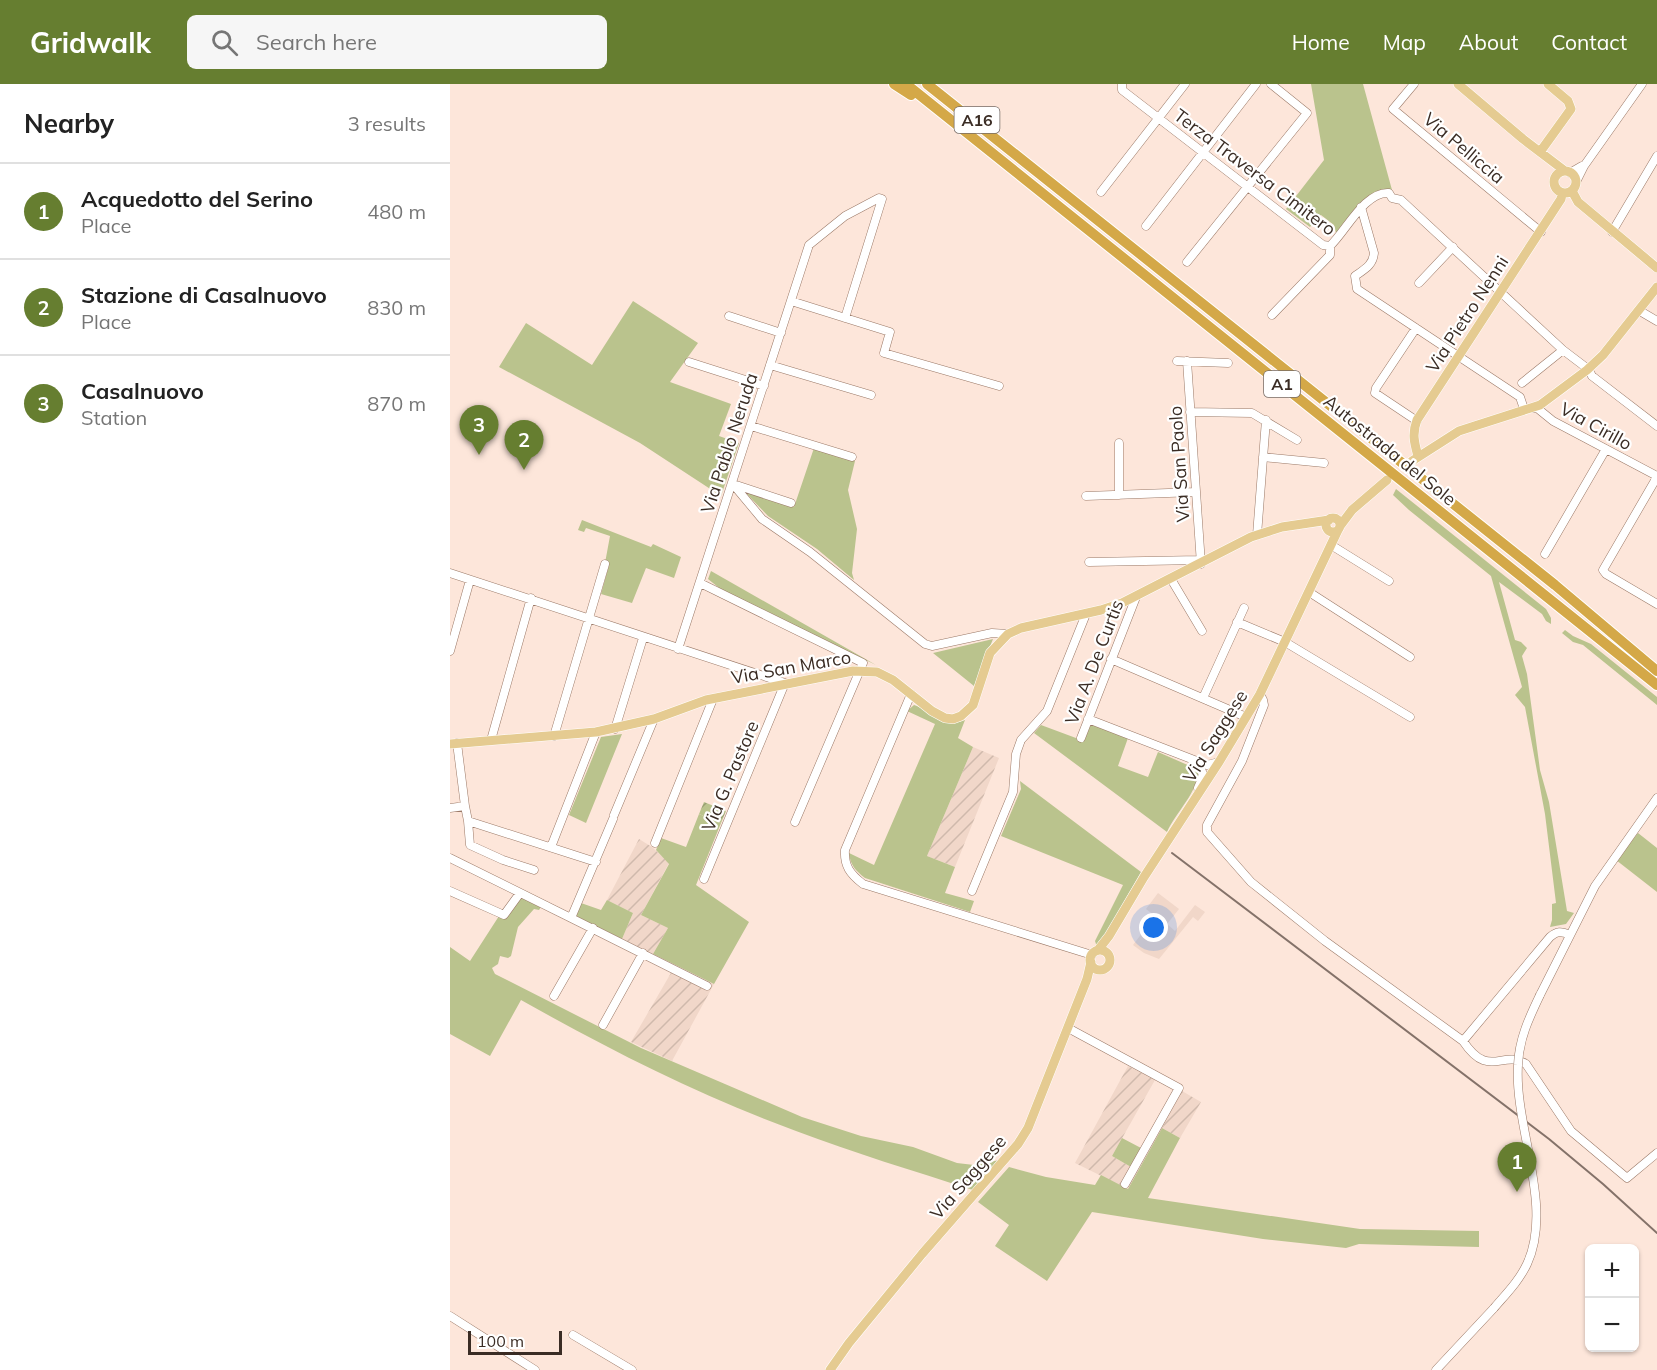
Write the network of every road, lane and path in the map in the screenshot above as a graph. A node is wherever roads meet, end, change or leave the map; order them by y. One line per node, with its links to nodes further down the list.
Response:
1 (894, 84): 14 (highway)
2 (906, 84): 14 (highway, Autostrada del Sole / A1)
3 (927, 84): 17 (highway, Autostrada del Sole / A1)
4 (934, 84): 17 (highway, A16)
5 (1122, 84): 13 (street, Terza Traversa Cimitero)
6 (1185, 84): 13 (street)
7 (1256, 84): 15 (street)
8 (1271, 84): 21 (street)
9 (1414, 84): 26 (street, Via Pelliccia)
10 (1458, 84): 16 (main road)
11 (1548, 84): 16 (main road)
12 (1642, 84): 19 (street, Via Pietro Nenni)
13 (1158, 118): 15 (street, Terza Traversa Cimitero); 23 (street)
14 (963, 129): 106 (highway, Autostrada del Sole / A1)
15 (1203, 151): 21 (street, Terza Traversa Cimitero); 25 (street)
16 (1540, 152): 20 (main road)
17 (1019, 156): 104 (highway, Autostrada del Sole / A1)
18 (1657, 156): 27 (street)
19 (1584, 166): 20 (street, Via Pietro Nenni); 22 (street, Via Pietro Nenni)
20 (1564, 173): 22 (main road); 22 (main road)
21 (1247, 186): 28 (street, Terza Traversa Cimitero); 30 (street)
22 (1570, 189): 26 (main road, Via Pietro Nenni); 27 (main road)
23 (1101, 192)
24 (1361, 207): 28 (street); 29 (street, Via Cirillo); 41 (street)
25 (1146, 226)
26 (1541, 232): 34 (main road, Via Pietro Nenni)
27 (1612, 232): 31 (main road)
28 (1330, 246): 37 (street, Terza Traversa Cimitero)
29 (1453, 246): 32 (street); 34 (street, Via Cirillo)
30 (1187, 262)
31 (1657, 268)
32 (1419, 283)
33 (1657, 287): 36 (main road)
34 (1502, 291): 43 (street, Via Cirillo); 44 (main road, Via Pietro Nenni)
35 (791, 302): 39 (street); 39 (street, Via Pablo Neruda); 42 (street, Via Pablo Neruda)
36 (1640, 310): 40 (street); 50 (main road)
37 (1272, 315)
38 (729, 316): 42 (street)
39 (845, 318): 53 (street)
40 (1657, 321)
41 (1416, 328): 44 (street); 59 (street)
42 (781, 333): 49 (street, Via Pablo Neruda)
43 (1563, 350): 50 (street, Via Cirillo); 51 (street)
44 (1460, 357): 55 (street); 59 (main road, Via Pietro Nenni)
45 (1177, 361): 46 (street)
46 (1187, 361): 48 (street); 56 (street, Via San Paolo)
47 (689, 362): 52 (street)
48 (1228, 363)
49 (770, 365): 52 (street, Via Pablo Neruda); 54 (street)
50 (1588, 369): 55 (main road); 60 (street, Via Cirillo)
51 (1522, 383)
52 (764, 386): 61 (street, Via Pablo Neruda)
53 (999, 386)
54 (871, 395)
55 (1523, 407): 59 (main road); 64 (street, Via Cirillo)
56 (1190, 412): 58 (street); 71 (street, Via San Paolo)
57 (1657, 412): 60 (street)
58 (1266, 420): 62 (street); 66 (street)
59 (1417, 421)
60 (1654, 424)
61 (751, 426): 65 (street); 70 (street, Via Pablo Neruda)
62 (1297, 440)
63 (1119, 443): 72 (street)
64 (1606, 449): 68 (street, Via Cirillo); 78 (street)
65 (852, 457)
66 (1263, 457): 67 (street); 76 (street)
67 (1324, 464)
68 (1657, 477): 90 (street)
69 (1387, 480): 75 (main road)
70 (732, 483): 74 (street); 86 (street, Via Pablo Neruda); 96 (street)
71 (1196, 492): 72 (street); 80 (street, Via San Paolo)
72 (1119, 495): 73 (street)
73 (1086, 496)
74 (791, 503)
75 (1332, 526): 76 (main road); 77 (main road, Via Saggese)
76 (1257, 535): 80 (main road)
77 (1331, 544): 85 (street); 87 (main road, Via Saggese)
78 (1545, 554)
79 (1089, 562): 80 (street)
80 (1200, 562): 83 (main road)
81 (605, 564): 93 (street)
82 (450, 573): 84 (street)
83 (1171, 579): 88 (main road); 95 (street)
84 (470, 580): 89 (street); 100 (street)
85 (1389, 581)
86 (700, 583): 99 (street, Via Pablo Neruda); 103 (street)
87 (1309, 592): 98 (main road, Via Saggese); 101 (street)
88 (1136, 597): 92 (main road); 102 (street, Via A. De Curtis)
89 (531, 598): 93 (street); 119 (street)
90 (1657, 604)
91 (1244, 608): 94 (street)
92 (1086, 614): 96 (main road); 136 (street)
93 (590, 620): 97 (street); 117 (street)
94 (1237, 622): 98 (street); 109 (street)
95 (1202, 631)
96 (1008, 634): 107 (main road, Via San Marco)
97 (643, 638): 99 (street); 115 (street)
98 (1285, 642): 108 (main road, Via Saggese); 112 (street)
99 (678, 649): 105 (street)
100 (450, 651)
101 (1410, 657)
102 (1111, 659): 109 (street); 113 (street, Via A. De Curtis)
103 (861, 671): 105 (main road, Via San Marco); 107 (main road, Via San Marco); 127 (street)
104 (1657, 671)
105 (785, 683): 110 (main road, Via San Marco); 134 (street, Via G. Pastore)
106 (1657, 685)
107 (911, 694): 143 (street)
108 (1260, 694): 111 (main road, Via Saggese); 151 (street)
109 (1203, 698): 111 (street)
110 (713, 699): 114 (main road, Via San Marco); 129 (street)
111 (1246, 717): 122 (main road, Via Saggese)
112 (1410, 717)
113 (1088, 718): 118 (street, Via A. De Curtis); 121 (street)
114 (654, 719): 115 (main road, Via San Marco); 132 (street)
115 (615, 729): 116 (main road, Via San Marco)
116 (596, 732): 117 (main road, Via San Marco); 130 (street)
117 (554, 736): 119 (main road, Via San Marco)
118 (1081, 738)
119 (490, 740): 120 (main road, Via San Marco)
120 (454, 744): 124 (street)
121 (1186, 758): 122 (street); 128 (street)
122 (1219, 762): 128 (main road, Via Saggese)
123 (1657, 798): 140 (street)
124 (465, 806): 125 (street); 126 (street)
125 (450, 808)
126 (468, 821): 130 (street); 133 (street)
127 (795, 822)
128 (1174, 831): 141 (main road, Via Saggese)
129 (655, 843)
130 (551, 847): 132 (street)
131 (450, 858): 137 (street)
132 (596, 862): 138 (street)
133 (534, 870)
134 (704, 879)
135 (450, 891): 137 (street)
136 (972, 891)
137 (520, 893): 138 (street)
138 (571, 918): 139 (street)
139 (593, 928): 142 (street); 148 (street)
140 (1570, 935): 151 (street); 159 (street, bridge)
141 (1109, 936): 143 (main road, Via Saggese); 144 (main road)
142 (643, 953): 147 (street); 149 (street)
143 (1093, 956): 144 (main road); 145 (main road); 146 (main road, Via Saggese)
144 (1109, 958): 145 (main road)
145 (1098, 969): 146 (main road)
146 (1087, 979): 150 (main road, Via Saggese)
147 (707, 986)
148 (554, 996)
149 (603, 1025)
150 (1068, 1028): 153 (street); 158 (main road, Via Saggese)
151 (1463, 1041): 152 (street)
152 (1657, 1153)
153 (1125, 1184)
154 (450, 1316): 156 (street)
155 (573, 1335): 157 (street)
156 (535, 1370)
157 (632, 1370)
158 (830, 1370)
159 (1436, 1370)

